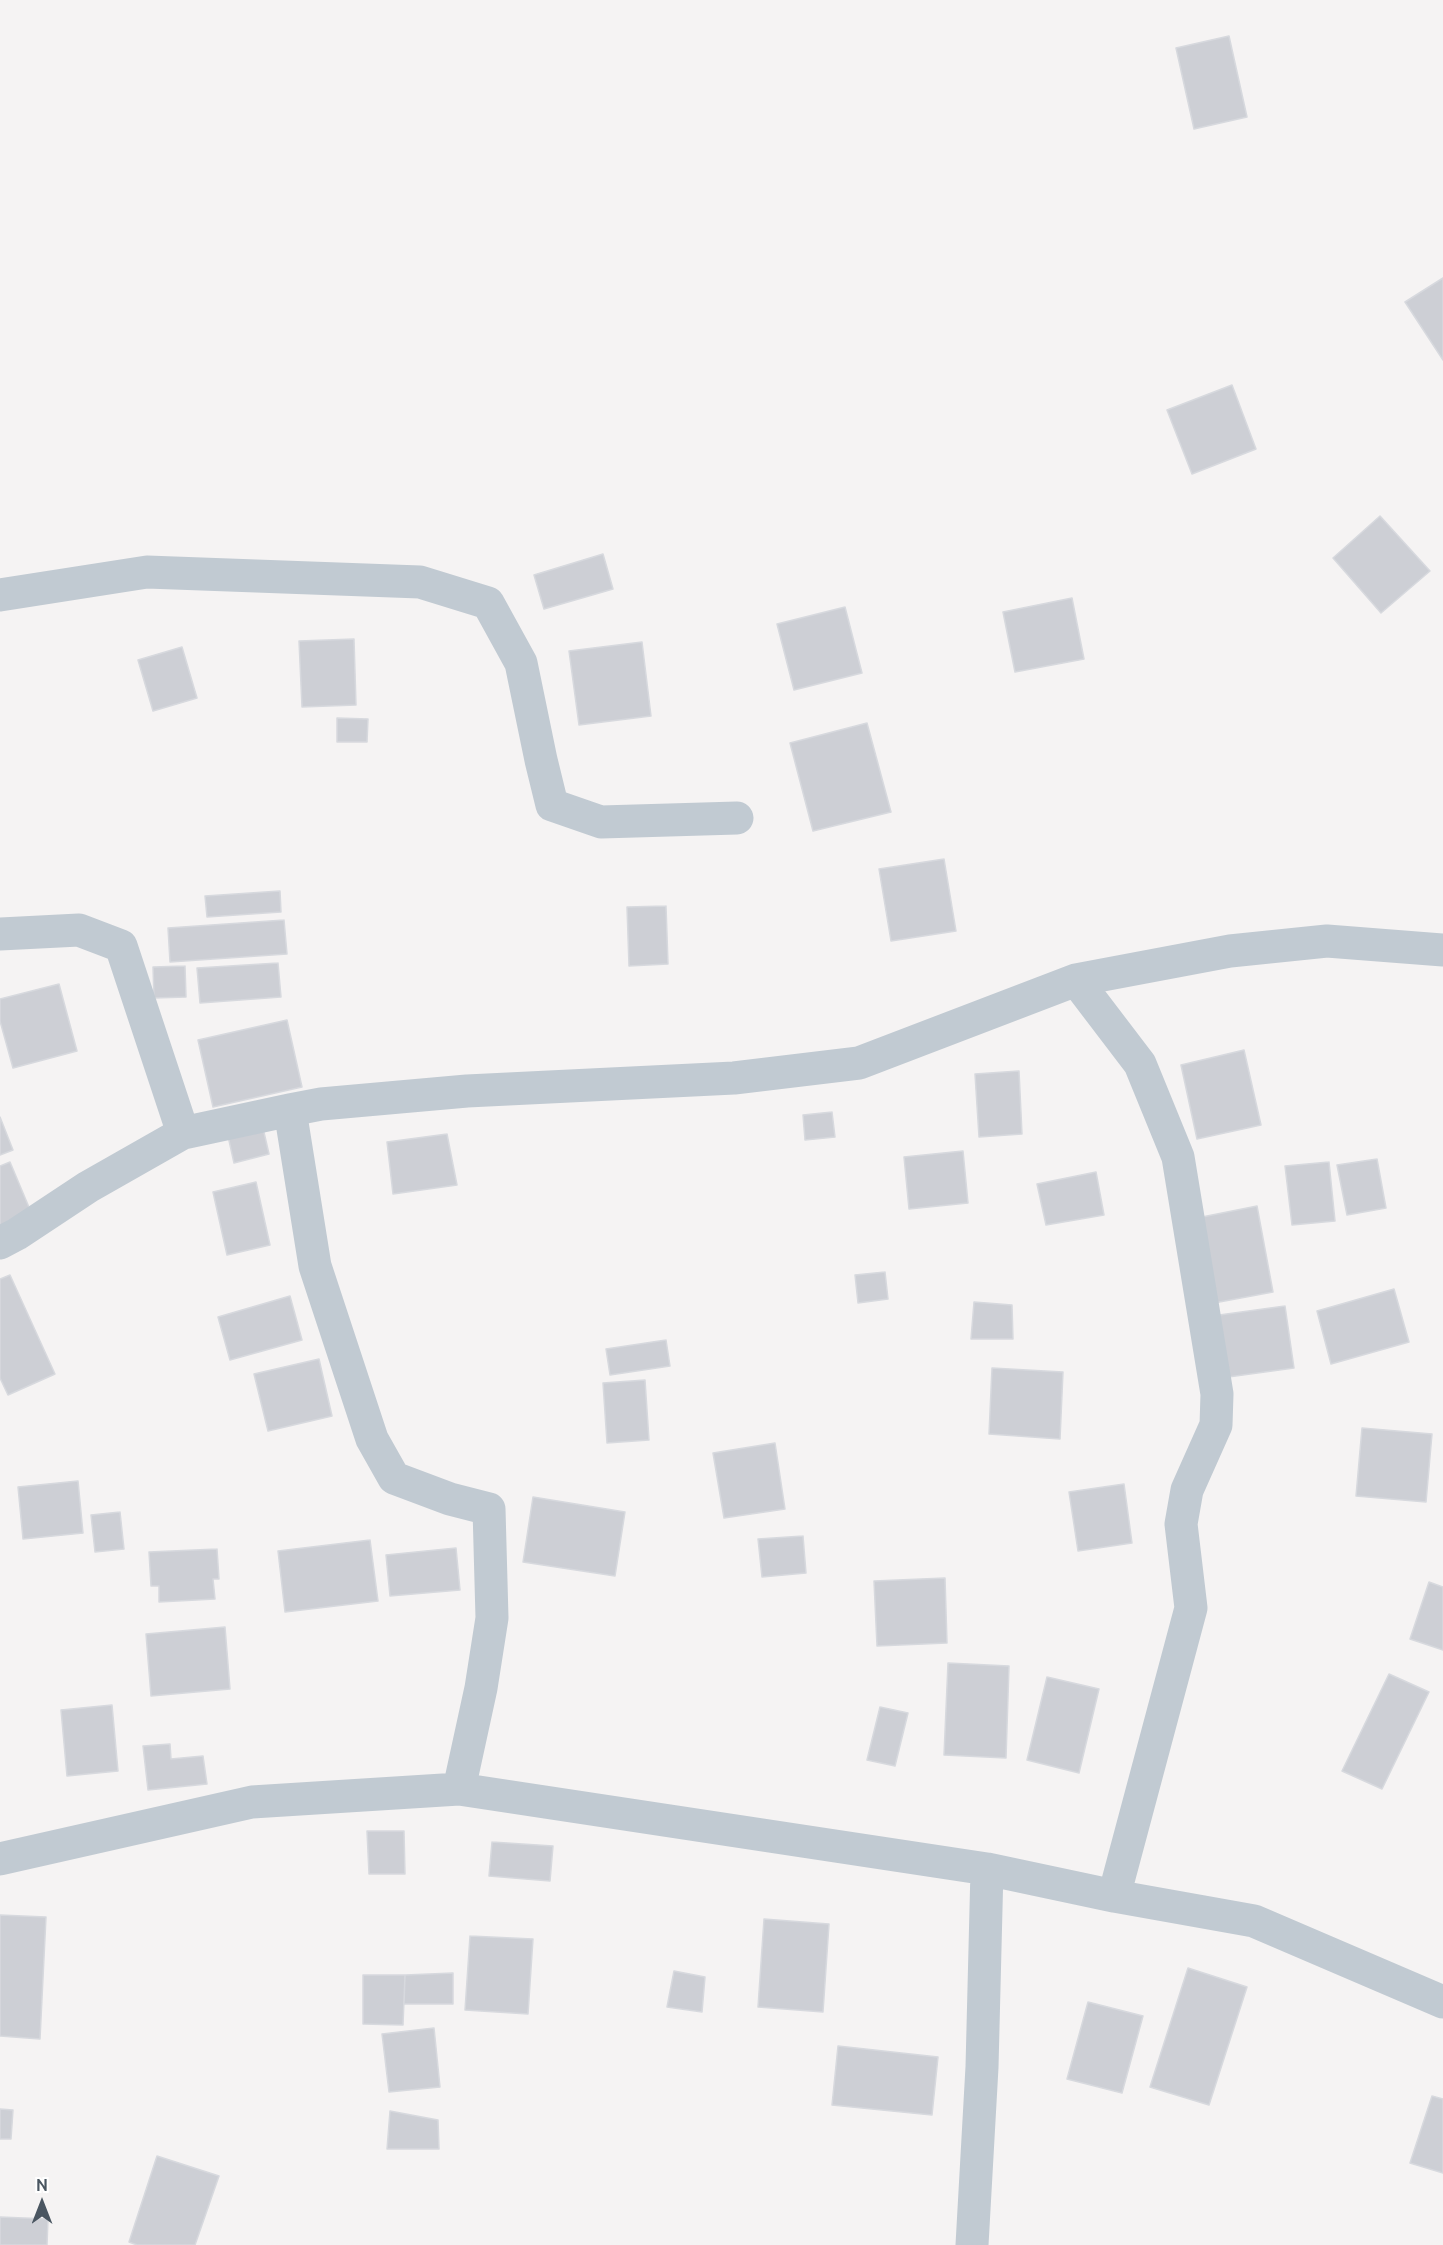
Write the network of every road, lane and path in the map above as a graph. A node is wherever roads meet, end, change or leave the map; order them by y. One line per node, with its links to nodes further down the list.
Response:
1 (0, 595): 2 (street)
2 (737, 818)
3 (0, 934): 7 (street)
4 (1443, 950): 5 (street)
5 (1076, 980): 6 (street); 12 (street)
6 (290, 1110): 7 (street); 9 (street)
7 (183, 1133): 8 (street)
8 (0, 1243)
9 (459, 1789): 10 (street); 11 (street)
10 (0, 1859)
11 (987, 1869): 12 (street); 14 (street)
12 (1114, 1896): 13 (street)
13 (1443, 2002)
14 (972, 2245)

